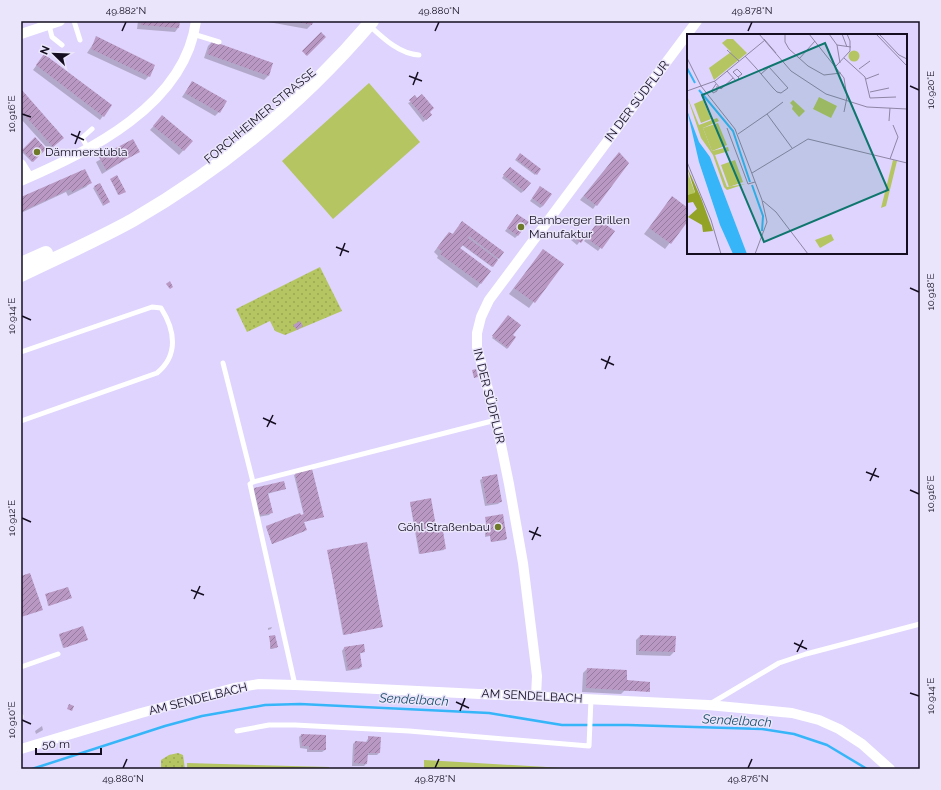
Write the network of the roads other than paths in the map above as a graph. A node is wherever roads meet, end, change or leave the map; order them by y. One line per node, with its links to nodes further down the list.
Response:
1 (60, 21): 6 (street)
2 (74, 21): 11 (lane)
3 (196, 21): 8 (street)
4 (697, 21): 9 (street, IN DER SÜDFLUR)
5 (367, 22): 14 (lane); 19 (street, FORCHHEIMER STRASSE); 20 (street, FORCHHEIMER STRASSE)
6 (49, 25): 7 (street); 13 (lane)
7 (21, 34)
8 (193, 34): 12 (lane); 16 (street)
9 (687, 34)
10 (687, 34): 23 (street, IN DER SÜDFLUR)
11 (80, 40)
12 (218, 42)
13 (62, 45)
14 (419, 55)
15 (92, 129): 16 (lane)
16 (88, 148): 18 (street)
17 (21, 164): 18 (street)
18 (25, 179)
19 (21, 264)
20 (21, 275)
21 (21, 352): 24 (lane)
22 (223, 363): 25 (lane)
23 (496, 420): 25 (lane); 30 (street, IN DER SÜDFLUR)
24 (21, 421)
25 (253, 482): 29 (lane)
26 (920, 624): 32 (lane)
27 (58, 654): 28 (lane)
28 (21, 667)
29 (295, 685): 30 (street, AM SENDELBACH); 34 (street, AM SENDELBACH)
30 (536, 697): 31 (street, AM SENDELBACH)
31 (591, 699): 32 (street, AM SENDELBACH); 33 (lane)
32 (708, 704): 35 (street, AM SENDELBACH)
33 (237, 731)
34 (21, 750)
35 (890, 769)

